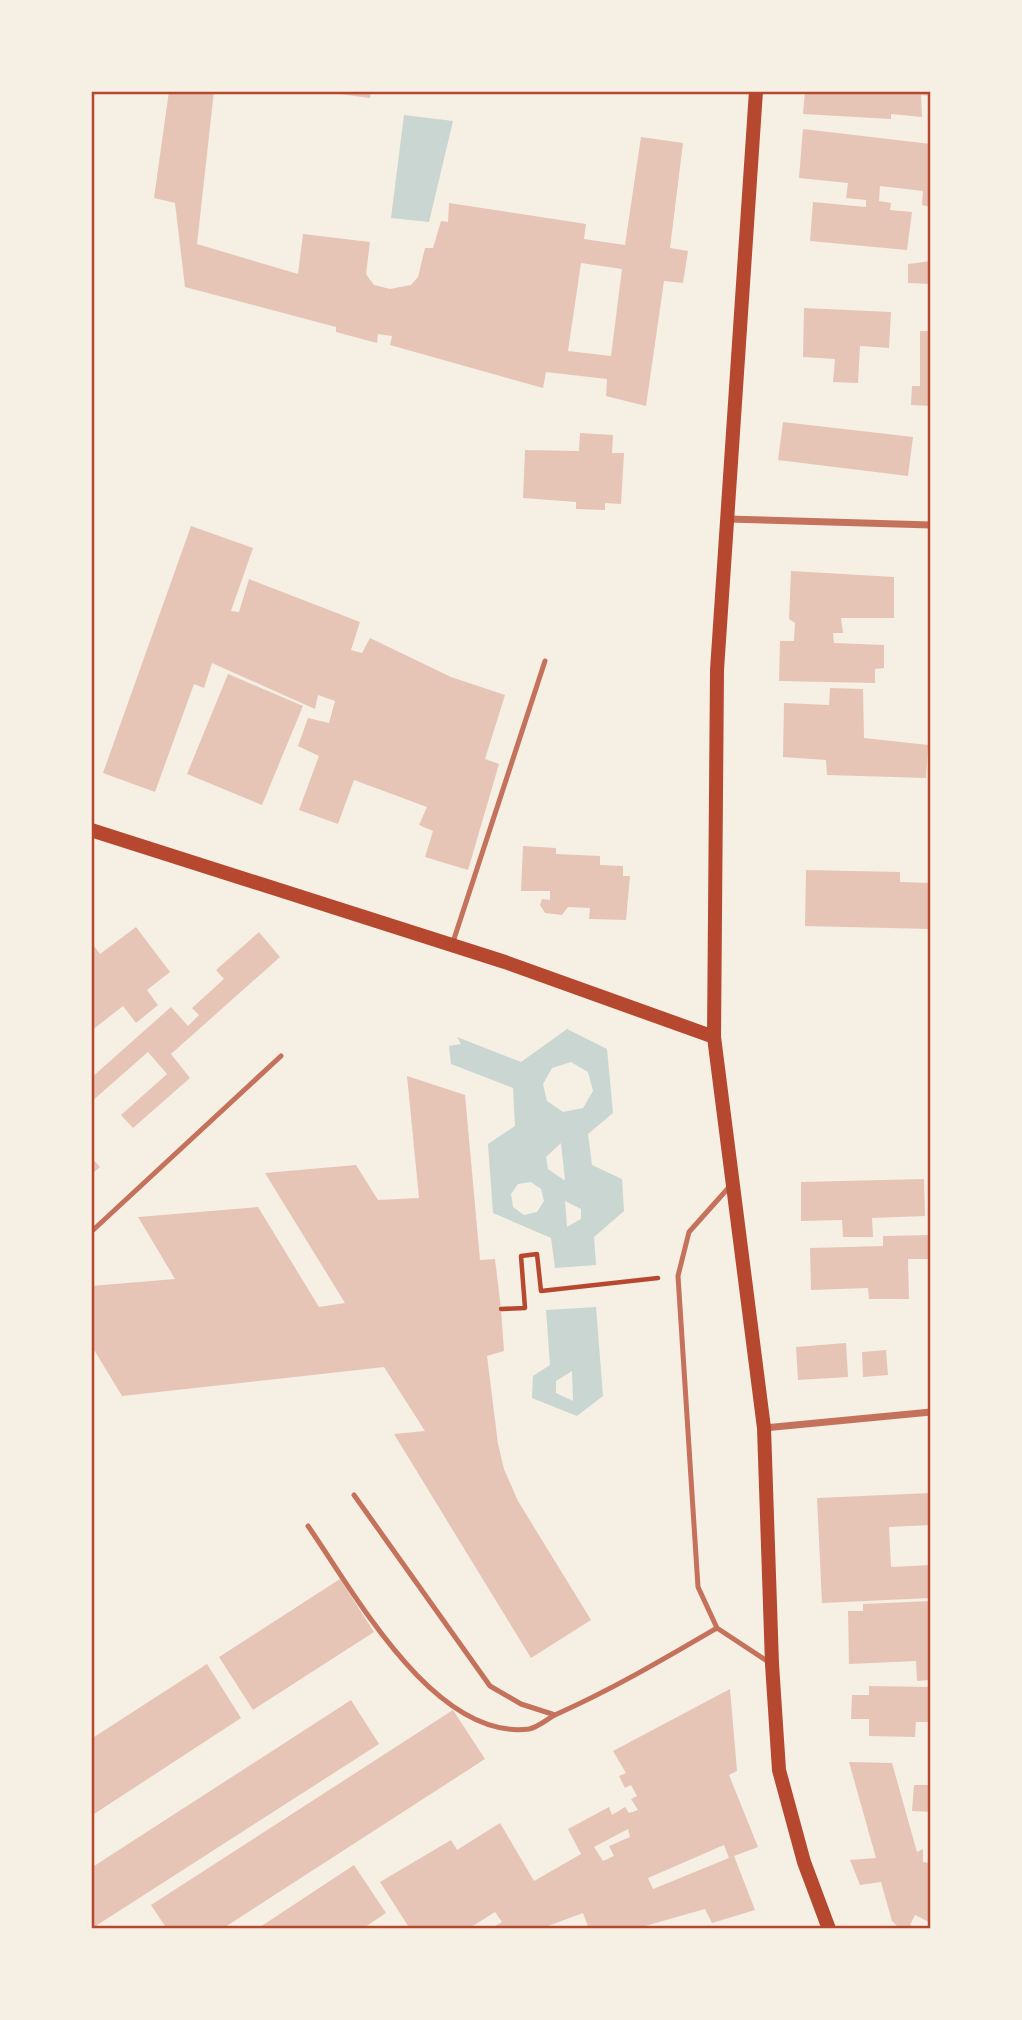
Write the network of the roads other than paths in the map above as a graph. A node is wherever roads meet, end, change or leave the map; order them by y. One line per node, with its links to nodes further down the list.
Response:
1 (755, 91): 2 (main road)
2 (727, 519): 3 (street); 7 (main road)
3 (931, 525)
4 (545, 661): 6 (lane)
5 (91, 830): 6 (main road)
6 (452, 945): 7 (main road)
7 (714, 1037): 9 (main road)
8 (281, 1056): 10 (lane)
9 (731, 1185): 12 (main road); 15 (lane)
10 (91, 1232)
11 (931, 1412): 12 (street)
12 (764, 1428): 16 (main road)
13 (354, 1495): 17 (lane)
14 (308, 1526): 17 (lane)
15 (717, 1628): 16 (lane); 17 (lane)
16 (772, 1664): 18 (main road)
17 (555, 1714)
18 (829, 1929)

